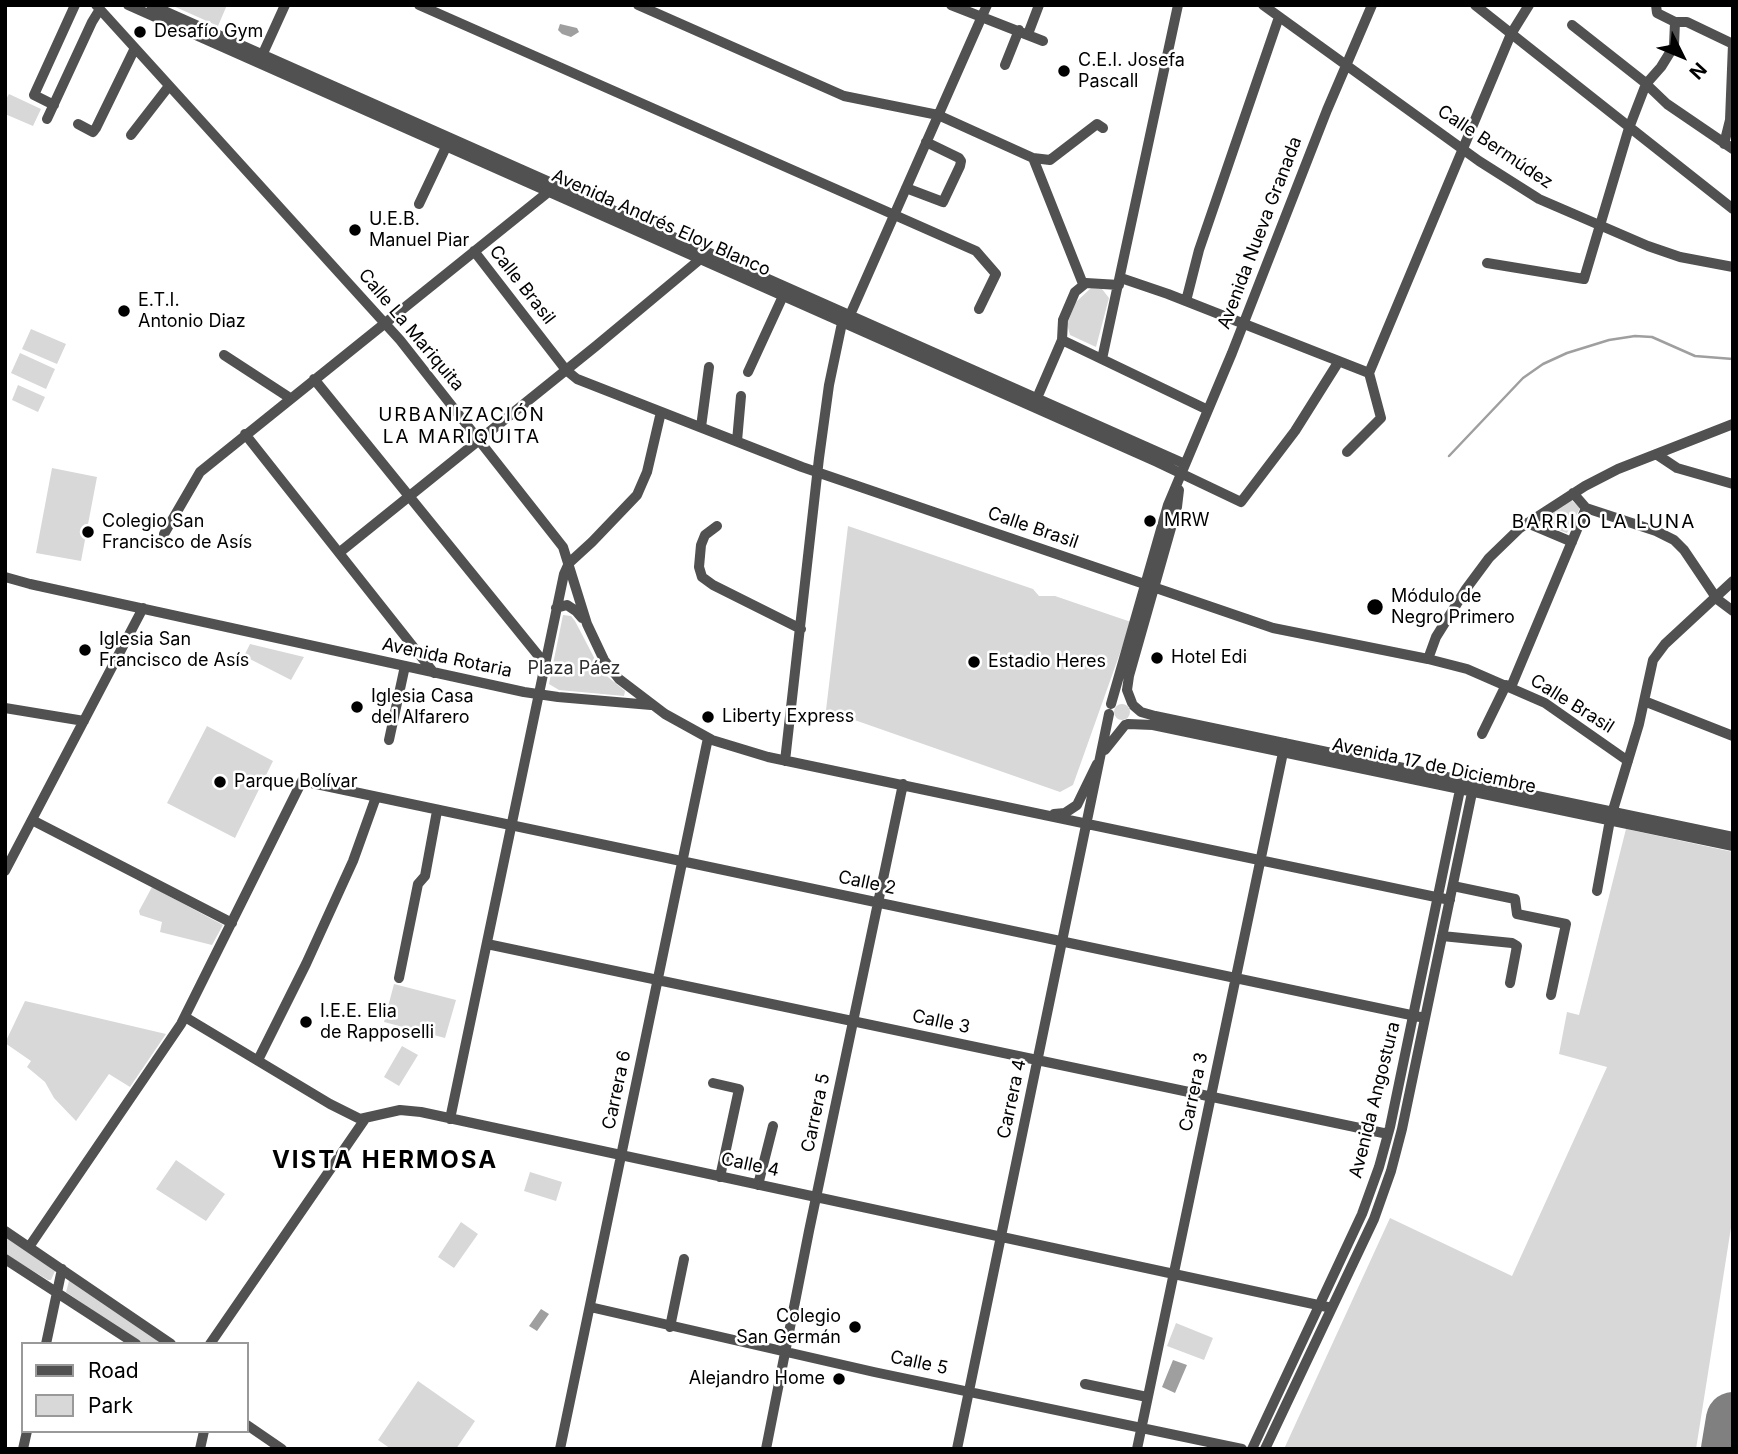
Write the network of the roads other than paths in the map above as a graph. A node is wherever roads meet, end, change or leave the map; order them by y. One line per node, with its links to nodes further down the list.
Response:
1 (75, 5): 22 (street)
2 (128, 5): 26 (street, Avenida Andrés Eloy Blanco)
3 (151, 5): 26 (street, Avenida Andrés Eloy Blanco)
4 (285, 5): 26 (street)
5 (419, 5): 48 (street)
6 (638, 5): 32 (street)
7 (951, 5): 16 (street)
8 (1039, 5): 20 (street)
9 (1178, 5): 54 (street)
10 (1263, 5): 17 (street, Calle Bermúdez)
11 (1372, 5): 27 (street, Avenida Nueva Granada)
12 (1475, 5): 21 (street)
13 (1529, 5): 21 (street)
14 (1656, 5): 18 (street)
15 (98, 7): 24 (street, Calle La Mariquita); 25 (street)
16 (984, 10): 20 (street); 32 (street)
17 (1279, 17): 27 (street, Calle Bermúdez); 57 (street)
18 (1675, 22): 29 (street); 35 (street)
19 (1572, 25): 29 (street)
20 (1023, 32): 23 (street); 28 (street)
21 (1511, 34): 37 (street); 42 (street)
22 (59, 40): 25 (street); 31 (street)
23 (1043, 41)
24 (135, 48): 30 (street, Calle La Mariquita); 34 (street)
25 (79, 50): 31 (street)
26 (261, 59): 40 (street, Avenida Andrés Eloy Blanco); 45 (street, Avenida Andrés Eloy Blanco)
27 (1346, 63): 42 (street, Calle Bermúdez); 61 (street, Avenida Nueva Granada)
28 (1005, 65)
29 (1646, 84): 37 (street); 41 (street)
30 (169, 86): 38 (street); 60 (street, Calle La Mariquita)
31 (54, 104): 33 (street)
32 (938, 115): 39 (street); 43 (street)
33 (47, 119)
34 (78, 124)
35 (1731, 127): 41 (street)
36 (1103, 128): 43 (street)
37 (1629, 128): 47 (street); 49 (street)
38 (131, 135)
39 (926, 142): 44 (street); 44 (street)
40 (446, 146): 45 (street, Avenida Andrés Eloy Blanco); 46 (street)
41 (1728, 146)
42 (1463, 149): 49 (street, Calle Bermúdez); 69 (street)
43 (1033, 158): 55 (street)
44 (906, 188): 48 (street)
45 (552, 189): 50 (street); 51 (street, Avenida Andrés Eloy Blanco)
46 (419, 204)
47 (1733, 209)
48 (894, 216): 58 (street); 59 (street)
49 (1600, 226): 52 (street); 53 (street, Calle Bermúdez)
50 (474, 251): 60 (street); 67 (street, Calle Brasil)
51 (704, 256): 56 (street, Avenida Andrés Eloy Blanco); 59 (street, Avenida Andrés Eloy Blanco); 67 (street)
52 (1487, 263)
53 (1733, 267)
54 (1120, 282): 55 (street); 57 (street); 64 (street)
55 (1083, 284): 62 (street)
56 (783, 296): 59 (street, Avenida Andrés Eloy Blanco); 68 (street)
57 (1186, 301): 61 (street)
58 (979, 309)
59 (846, 319): 73 (street, Avenida Andrés Eloy Blanco); 83 (street, Avenida Andrés Eloy Blanco); 84 (street)
60 (384, 322): 70 (street); 79 (street, Calle La Mariquita)
61 (1244, 324): 65 (street); 74 (street, Avenida Nueva Granada)
62 (1062, 340): 64 (street); 73 (street)
63 (224, 355): 72 (street)
64 (1102, 359): 74 (street)
65 (1339, 361): 69 (street); 83 (street)
66 (709, 367): 77 (street)
67 (566, 370): 75 (street, Calle Brasil); 79 (street)
68 (748, 372)
69 (1369, 373): 81 (street)
70 (314, 379): 72 (street); 87 (street)
71 (741, 396): 80 (street)
72 (290, 398): 78 (street)
73 (1037, 398): 83 (street, Avenida Andrés Eloy Blanco)
74 (1208, 410): 83 (street, Avenida Nueva Granada)
75 (661, 412): 77 (street, Calle Brasil); 94 (street)
76 (1733, 424): 82 (street)
77 (701, 427): 80 (street, Calle Brasil)
78 (245, 434): 91 (street); 93 (street)
79 (479, 440): 87 (street); 94 (street, Calle La Mariquita)
80 (737, 441): 84 (street, Calle Brasil)
81 (1347, 452)
82 (1656, 454): 85 (street); 86 (street)
83 (1183, 468): 97 (street, Avenida Nueva Granada)
84 (817, 472): 97 (street, Calle Brasil); 103 (street)
85 (1733, 484)
86 (1573, 494): 88 (street); 89 (street)
87 (410, 496): 93 (street); 105 (street)
88 (1586, 509): 92 (street); 98 (street)
89 (1527, 523): 92 (street); 104 (street)
90 (717, 526): 103 (street)
91 (164, 534)
92 (1572, 542): 108 (street)
93 (340, 552): 107 (street)
94 (569, 563): 100 (street); 102 (street, Calle La Mariquita)
95 (5, 577): 99 (street, Avenida Rotaria)
96 (1733, 580): 98 (street)
97 (1150, 587): 104 (street, Calle Brasil); 111 (street, Avenida Nueva Granada); 114 (street, Avenida Nueva Granada)
98 (1715, 596): 101 (street); 110 (street)
99 (143, 608): 106 (street, Avenida Rotaria); 115 (street)
100 (556, 608): 102 (street); 105 (street)
101 (1733, 611)
102 (587, 625): 112 (street, Calle La Mariquita)
103 (801, 629): 123 (street)
104 (1428, 659): 108 (street, Calle Brasil)
105 (546, 665): 109 (street)
106 (405, 666): 107 (street, Avenida Rotaria); 120 (street)
107 (434, 673): 109 (street, Avenida Rotaria)
108 (1509, 686): 117 (street); 124 (street, Calle Brasil)
109 (540, 695): 112 (street, Avenida Rotaria); 133 (street)
110 (1644, 701): 118 (street); 124 (street)
111 (1133, 704): 114 (street); 116 (street); 121 (street, Avenida 17 de Diciembre)
112 (652, 705): 119 (street, Avenida Rotaria)
113 (5, 708): 115 (street)
114 (1110, 709): 116 (street); 122 (street, Carrera 4)
115 (84, 721): 131 (street)
116 (1127, 724): 121 (street, Avenida 17 de Diciembre); 122 (street, Carrera 4)
117 (1482, 734)
118 (1733, 736)
119 (708, 738): 123 (street, Avenida Rotaria); 137 (street, Carrera 6)
120 (389, 740)
121 (1284, 748): 126 (street, Avenida 17 de Diciembre); 136 (street, Carrera 3)
122 (1101, 757): 129 (street, Avenida Rotaria); 132 (street, Carrera 4)
123 (785, 761): 125 (street, Avenida Rotaria)
124 (1628, 761): 130 (street)
125 (903, 784): 129 (street, Avenida Rotaria); 143 (street, Carrera 5)
126 (1467, 786): 130 (street, Avenida 17 de Diciembre); 139 (street, Avenida Angostura); 141 (street, Avenida Angostura)
127 (376, 797): 128 (street, Calle 2); 144 (street, Calle 2); 156 (street)
128 (437, 811): 133 (street, Calle 2); 148 (street)
129 (1041, 813): 132 (street, Avenida Rotaria)
130 (1611, 816): 134 (street, Avenida 17 de Diciembre); 135 (street, Avenida 17 de Diciembre); 140 (street)
131 (32, 820): 138 (street); 144 (street)
132 (1087, 824): 136 (street, Avenida Rotaria); 146 (street, Carrera 4)
133 (511, 827): 137 (street, Calle 2); 147 (street)
134 (1733, 837)
135 (1733, 846)
136 (1261, 860): 141 (street, Avenida Rotaria); 149 (street, Carrera 3)
137 (682, 862): 143 (street, Calle 2); 150 (street, Carrera 6)
138 (5, 870)
139 (1453, 886): 142 (street, Avenida Angostura); 152 (street)
140 (1597, 891)
141 (1438, 898): 142 (street, Avenida Rotaria); 154 (street, Avenida Angostura)
142 (1450, 900): 145 (street, Avenida Angostura)
143 (878, 903): 146 (street, Calle 2); 155 (street, Carrera 5)
144 (232, 923): 153 (street)
145 (1442, 936): 151 (street); 154 (street, Avenida Angostura)
146 (1063, 942): 149 (street, Calle 2); 157 (street, Carrera 4)
147 (487, 944): 150 (street, Calle 3); 161 (street)
148 (399, 978)
149 (1236, 979): 154 (street, Calle 2); 159 (street, Carrera 3)
150 (657, 981): 155 (street, Calle 3); 164 (street, Carrera 6)
151 (1510, 983)
152 (1551, 995)
153 (185, 1017): 156 (street); 170 (street)
154 (1420, 1017): 163 (street, Avenida Angostura); 178 (street, Avenida Angostura)
155 (853, 1021): 157 (street, Calle 3); 167 (street, Carrera 5)
156 (258, 1060): 160 (street)
157 (1038, 1060): 159 (street, Calle 3); 169 (street, Carrera 4)
158 (713, 1083): 165 (street)
159 (1211, 1096): 163 (street, Calle 3); 174 (street, Carrera 3)
160 (365, 1119): 161 (street, Calle 4); 183 (street)
161 (450, 1119): 164 (street, Calle 4)
162 (773, 1126): 166 (street)
163 (1388, 1134): 176 (street, Avenida Angostura)
164 (621, 1156): 165 (street, Calle 4); 177 (street, Carrera 6)
165 (720, 1177): 166 (street, Calle 4)
166 (758, 1185): 167 (street, Calle 4)
167 (816, 1197): 169 (street, Calle 4); 184 (street, Carrera 5)
168 (5, 1231): 170 (street)
169 (1002, 1237): 174 (street, Calle 4); 186 (street, Carrera 4)
170 (29, 1247): 173 (street)
171 (5, 1259): 175 (street)
172 (684, 1259): 179 (street)
173 (62, 1269): 175 (street); 182 (street)
174 (1173, 1274): 176 (street, Calle 4); 187 (street, Carrera 3)
175 (58, 1292): 180 (street); 181 (street)
176 (1320, 1305): 178 (street, Calle 4); 196 (street, Avenida Angostura)
177 (590, 1307): 179 (street, Calle 5); 191 (street, Carrera 6)
178 (1332, 1308): 197 (street, Avenida Angostura)
179 (670, 1326): 184 (street, Calle 5)
180 (46, 1342)
181 (133, 1342)
182 (168, 1342)
183 (211, 1342)
184 (785, 1352): 186 (street, Calle 5); 192 (street, Carrera 5)
185 (1085, 1384): 187 (street)
186 (969, 1391): 189 (street, Calle 5); 193 (street, Carrera 4)
187 (1147, 1397): 189 (street, Carrera 3)
188 (248, 1427): 190 (street)
189 (1141, 1427): 194 (street, Carrera 3); 195 (street, Calle 5)
190 (282, 1449)
191 (560, 1449)
192 (766, 1449)
193 (957, 1449)
194 (1137, 1449)
195 (1242, 1449)
196 (1252, 1449)
197 (1265, 1449)

